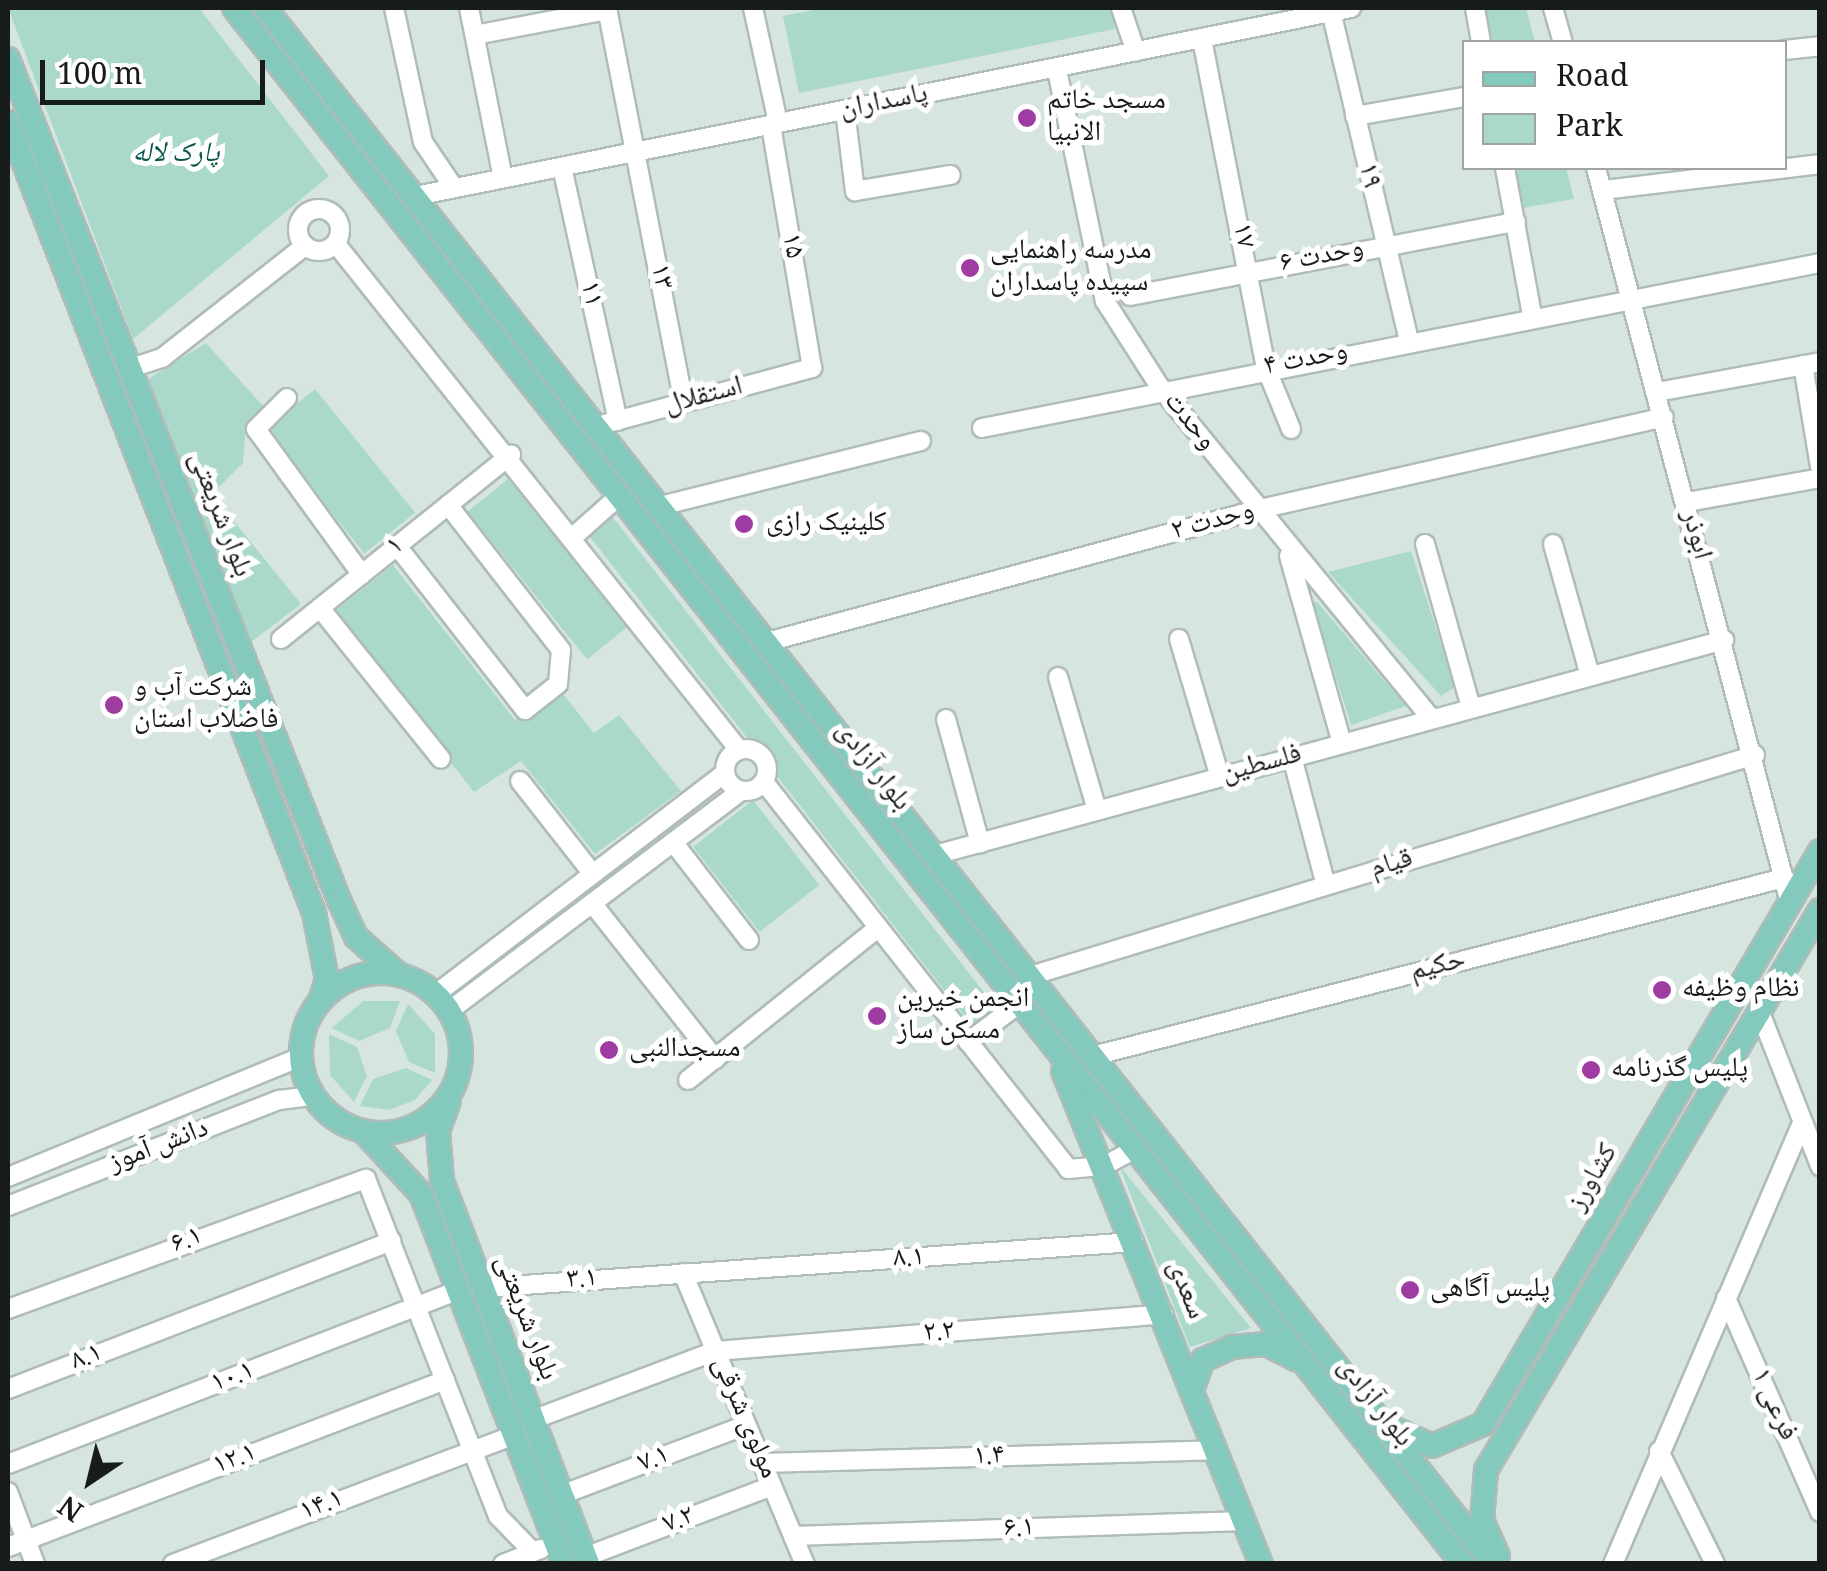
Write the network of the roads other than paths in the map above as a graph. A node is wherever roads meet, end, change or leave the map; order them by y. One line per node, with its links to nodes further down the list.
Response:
1 (234, 8): 64 (main road, بلوار آزادی)
2 (265, 8): 37 (main road, بلوار آزادی)
3 (394, 8): 35 (street)
4 (470, 8): 12 (street)
5 (753, 8): 25 (street, ۱۵)
6 (1121, 8): 18 (street)
7 (1351, 8): 11 (street, پاسداران)
8 (1475, 8): 14 (street)
9 (1553, 8): 15 (street)
10 (607, 9): 12 (street); 26 (street, ۱۳)
11 (1330, 11): 13 (street, پاسداران); 23 (street, ۱۹)
12 (475, 35): 34 (street)
13 (1202, 39): 18 (street, پاسداران); 43 (street, ۱۷)
14 (1481, 40)
15 (1562, 40)
16 (1820, 46): 17 (street)
17 (1787, 50)
18 (1136, 52): 20 (street, پاسداران)
19 (8, 59): 49 (main road, بلوار شریعتی)
20 (1057, 70): 22 (street, پاسداران); 52 (street, وحدت)
21 (1462, 97): 23 (street)
22 (845, 110): 25 (street, پاسداران); 33 (street)
23 (1355, 116): 40 (street, ۱۹)
24 (8, 122): 113 (main road, بلوار شریعتی)
25 (775, 124): 26 (street, پاسداران); 50 (street, ۱۵)
26 (636, 152): 28 (street, پاسداران); 55 (street, ۱۳)
27 (1820, 164): 29 (street)
28 (562, 167): 34 (street, پاسداران); 57 (street, ۱۱)
29 (1787, 168)
30 (1505, 170): 38 (street)
31 (1597, 170): 36 (street, ابوذر)
32 (1770, 170): 36 (street)
33 (951, 175)
34 (504, 178): 35 (street, پاسداران)
35 (454, 188): 37 (street, پاسداران)
36 (1602, 190): 44 (street, ابوذر)
37 (416, 196): 57 (main road, بلوار آزادی)
38 (1516, 222): 40 (street, وحدت ۶); 46 (street)
39 (336, 244): 41 (street); 41 (street); 61 (street)
40 (1382, 245): 43 (street, وحدت ۶); 47 (street, ۱۹)
41 (305, 246): 49 (street)
42 (1820, 263): 44 (street, وحدت ۴)
43 (1249, 272): 45 (street, وحدت ۶); 51 (street, ۱۷)
44 (1631, 295): 46 (street, وحدت ۴); 53 (street, ابوذر)
45 (1130, 296)
46 (1532, 315): 47 (street, وحدت ۴)
47 (1408, 340): 51 (street, وحدت ۴)
48 (1811, 363): 53 (street); 62 (street)
49 (131, 368): 111 (main road, بلوار شریعتی)
50 (812, 368): 55 (street, استقلال)
51 (1266, 368): 52 (street, وحدت ۴); 59 (street, ۱۷)
52 (1160, 387): 58 (street, وحدت ۴); 68 (street, وحدت)
53 (1657, 392): 56 (street, ابوذر)
54 (288, 398): 74 (street)
55 (684, 403): 57 (street, استقلال)
56 (1664, 417): 65 (street, ابوذر); 68 (street, وحدت ۲)
57 (608, 423): 67 (main road, بلوار آزادی)
58 (982, 428)
59 (1291, 429)
60 (921, 441): 67 (street)
61 (512, 454): 66 (street, ۱); 69 (street)
62 (1820, 467)
63 (1820, 478): 65 (street)
64 (620, 496): 69 (street); 86 (main road, بلوار آزادی)
65 (1687, 502): 78 (street, ابوذر)
66 (448, 505): 72 (street, ۱); 72 (street)
67 (660, 506): 79 (main road, بلوار آزادی)
68 (1260, 509): 73 (street, وحدت); 79 (street, وحدت ۲)
69 (574, 536): 88 (street)
70 (1424, 544): 83 (street)
71 (1552, 544): 80 (street)
72 (397, 546): 74 (street, ۱)
73 (1288, 551): 84 (street, وحدت); 87 (street)
74 (362, 574): 75 (street, ۱)
75 (320, 608): 76 (street, ۱); 91 (street)
76 (281, 639)
77 (1179, 639): 93 (street)
78 (1724, 640): 80 (street, فلسطین); 89 (street, ابوذر)
79 (767, 642): 82 (main road, بلوار آزادی)
80 (1590, 676): 83 (street, فلسطین)
81 (1058, 677): 97 (street)
82 (817, 706): 86 (main road); 101 (main road, بلوار آزادی)
83 (1470, 708): 84 (street, فلسطین)
84 (1432, 719): 87 (street, فلسطین)
85 (946, 720): 99 (street)
86 (798, 722): 115 (main road, بلوار آزادی)
87 (1342, 743): 90 (street, فلسطین)
88 (739, 750): 92 (street); 95 (street)
89 (1755, 755): 104 (street, ابوذر); 105 (street, قیام)
90 (1292, 757): 93 (street, فلسطین); 105 (street)
91 (441, 758)
92 (725, 773): 96 (street); 102 (street)
93 (1220, 777): 97 (street, فلسطین)
94 (520, 781): 102 (street)
95 (764, 782): 96 (street); 108 (street)
96 (741, 790): 98 (street)
97 (1098, 810): 99 (street, فلسطین)
98 (673, 842): 106 (street); 110 (street)
99 (980, 842): 101 (street, فلسطین)
100 (1820, 851): 107 (main road, کشاورز)
101 (935, 855): 112 (main road, بلوار آزادی)
102 (592, 874): 114 (street)
103 (1820, 875): 116 (main road)
104 (1784, 878): 107 (street, ابوذر); 120 (street, حکیم)
105 (1326, 886): 112 (street, قیام)
106 (592, 903): 114 (street); 122 (street)
107 (1790, 903): 116 (main road, کشاورز)
108 (878, 928): 119 (street); 122 (street)
109 (1817, 928): 117 (main road, کشاورز)
110 (750, 940)
111 (399, 975): 113 (main road); 114 (main road)
112 (1030, 976): 120 (main road, بلوار آزادی)
113 (321, 999): 121 (main road)
114 (442, 1002): 124 (main road)
115 (1020, 1003): 118 (main road, بلوار آزادی); 119 (street)
116 (1729, 1008): 134 (main road, کشاورز)
117 (1759, 1010): 126 (street); 136 (main road, کشاورز)
118 (1049, 1040): 128 (main road, بلوار آزادی); 129 (main road, سعدی)
119 (968, 1042): 129 (street)
120 (1093, 1056): 151 (main road, بلوار آزادی)
121 (300, 1057): 125 (main road); 131 (street, دانش آموز)
122 (715, 1059): 123 (street)
123 (688, 1080)
124 (452, 1090): 127 (main road); 132 (main road, بلوار شریعتی)
125 (313, 1096): 127 (main road); 135 (street, دانش آموز)
126 (1802, 1122): 130 (street); 141 (street)
127 (363, 1132): 133 (main road, بلوار شریعتی)
128 (1135, 1148): 129 (street); 146 (main road, بلوار آزادی)
129 (1104, 1166): 138 (main road, سعدی)
130 (1820, 1166)
131 (8, 1177)
132 (442, 1180): 133 (main road); 140 (main road, بلوار شریعتی)
133 (421, 1194): 140 (main road, بلوار شریعتی)
134 (1619, 1194): 136 (main road); 150 (main road, کشاورز)
135 (8, 1206)
136 (1642, 1208): 150 (main road, کشاورز)
137 (391, 1242): 142 (street); 143 (street, ۶.۱); 148 (street, ۸.۱)
138 (1134, 1242): 139 (street, ۸.۱); 144 (main road, سعدی)
139 (683, 1272): 140 (street, ۳.۱); 145 (street, مولوی شرقی)
140 (470, 1289): 142 (street, ۱۰.۱); 153 (main road, بلوار شریعتی)
141 (1726, 1298): 156 (street); 165 (street, فرعی ۱)
142 (416, 1307): 147 (street); 159 (street, ۱۰.۱)
143 (8, 1309)
144 (1163, 1314): 145 (street, ۲.۲); 149 (main road, سعدی)
145 (716, 1351): 152 (street, مولوی شرقی); 153 (street, ۲.۲)
146 (1305, 1364): 149 (main road); 158 (main road, بلوار آزادی)
147 (445, 1380): 154 (street); 168 (street, ۱۲.۱)
148 (8, 1389)
149 (1192, 1390): 155 (main road, سعدی)
150 (1514, 1400): 151 (main road, کشاورز); 160 (main road, کشاورز)
151 (1372, 1411): 164 (main road, بلوار آزادی)
152 (746, 1424): 157 (street, مولوی شرقی); 163 (street, ۷.۱)
153 (523, 1427): 154 (street, ۱۴.۱); 163 (main road, بلوار شریعتی); 171 (main road, بلوار شریعتی)
154 (472, 1449): 170 (street); 173 (street, ۱۴.۱)
155 (1216, 1450): 157 (street, ۱.۴); 166 (main road, سعدی)
156 (1659, 1451): 180 (street); 181 (street)
157 (762, 1463): 161 (street, مولوی شرقی)
158 (1384, 1463): 164 (main road); 177 (main road, بلوار آزادی)
159 (8, 1464)
160 (1486, 1470): 164 (main road); 179 (main road, کشاورز)
161 (772, 1486): 167 (street, مولوی شرقی); 171 (street, ۷.۲)
162 (8, 1492): 168 (street)
163 (561, 1495): 171 (main road, بلوار شریعتی)
164 (1450, 1508): 178 (main road, بلوار آزادی)
165 (1820, 1512)
166 (1244, 1522): 167 (street, ۶.۱); 176 (main road, سعدی)
167 (794, 1536): 175 (street, مولوی شرقی)
168 (26, 1539): 169 (street, ۱۲.۱); 172 (street)
169 (8, 1547)
170 (533, 1552): 171 (street, ۷.۲); 174 (street, ۷.۲)
171 (573, 1557)
172 (35, 1564)
173 (173, 1564)
174 (503, 1564)
175 (805, 1564)
176 (1261, 1564)
177 (1463, 1564)
178 (1493, 1564)
179 (1502, 1564)
180 (1612, 1564)
181 (1714, 1564)

